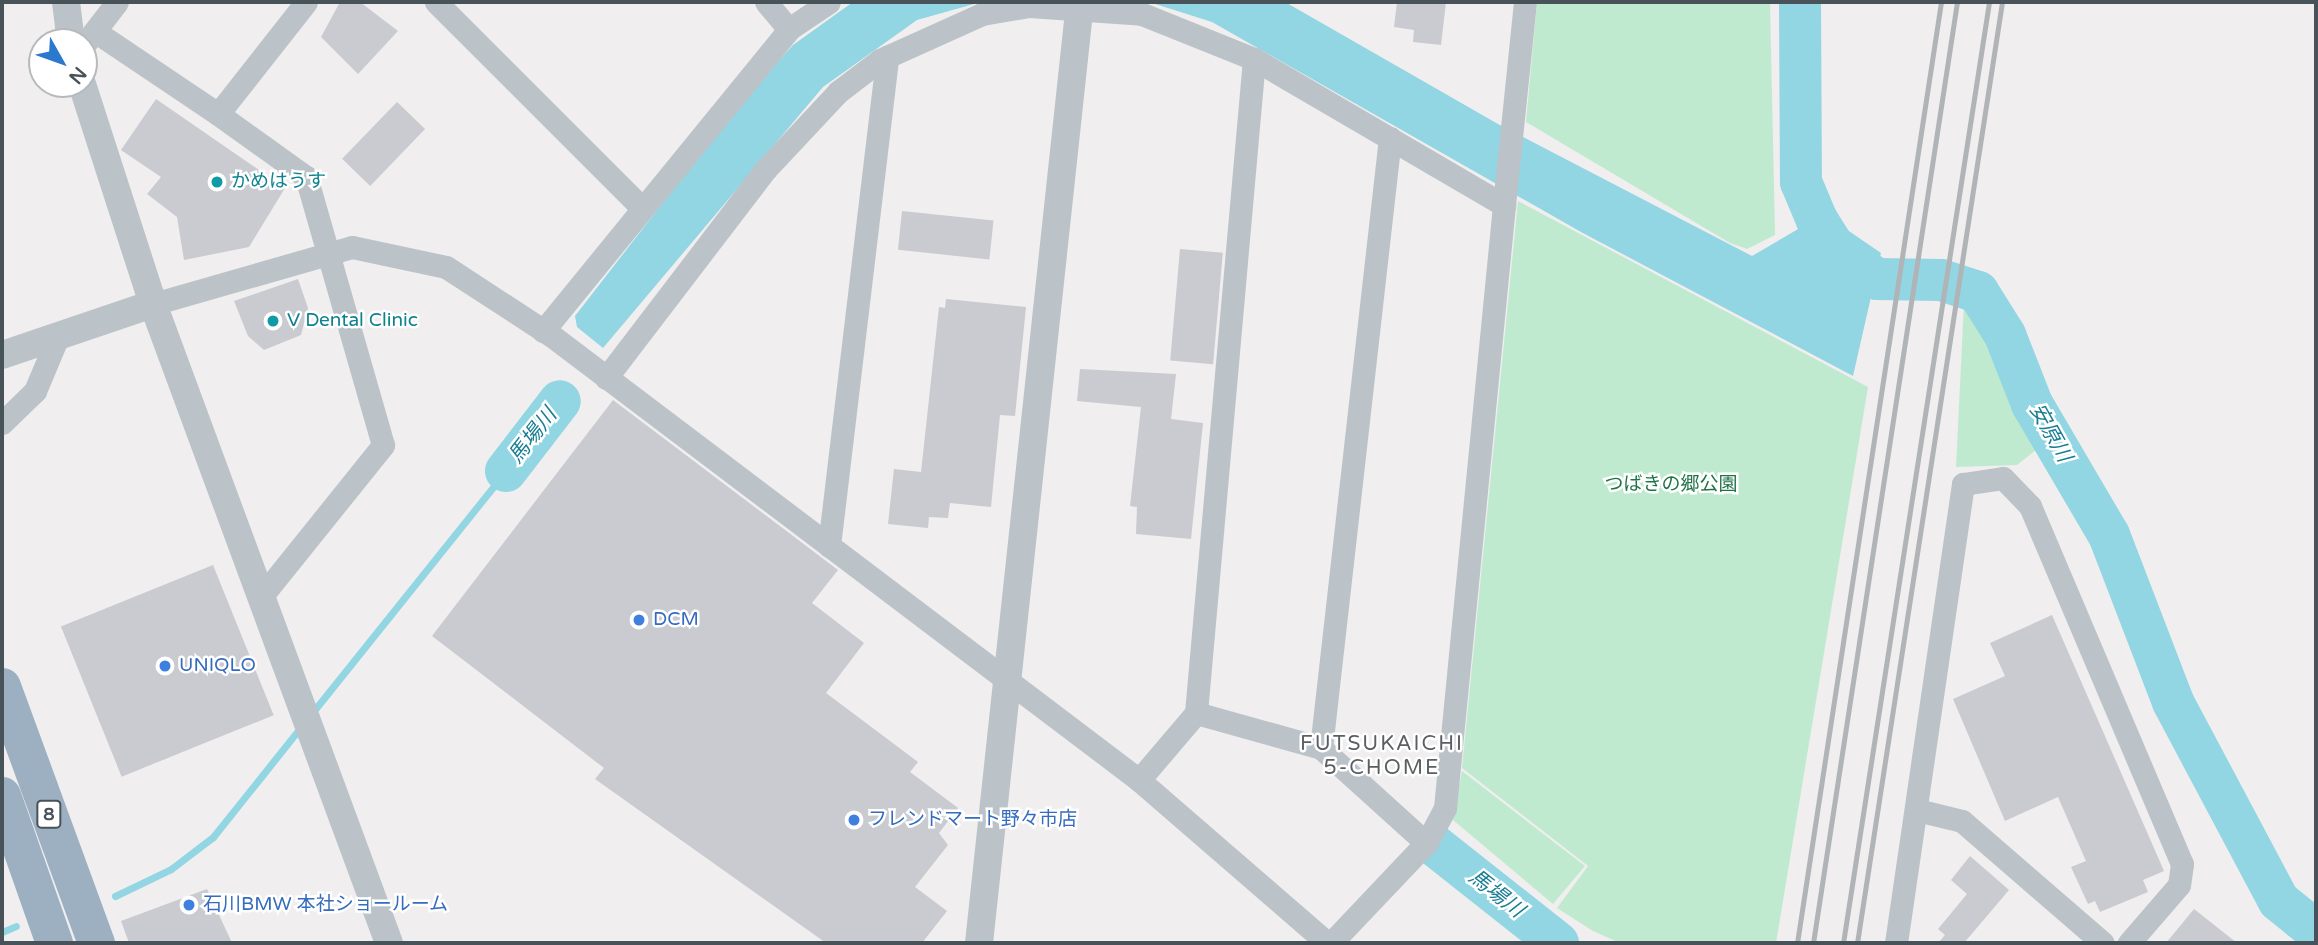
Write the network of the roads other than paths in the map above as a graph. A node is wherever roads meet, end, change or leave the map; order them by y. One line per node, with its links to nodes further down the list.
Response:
1 (66, 2): 9 (street)
2 (117, 2): 10 (street)
3 (306, 2): 16 (street)
4 (436, 2): 19 (street)
5 (766, 2): 11 (street)
6 (829, 2): 11 (street)
7 (1525, 2): 18 (street)
8 (1079, 7): 13 (street); 14 (street); 29 (street)
9 (78, 28)
10 (94, 28)
11 (789, 29): 19 (street)
12 (98, 48): 16 (street)
13 (887, 56): 25 (street); 27 (street)
14 (1254, 59): 17 (street); 31 (street)
15 (87, 98): 21 (street)
16 (218, 114): 20 (street)
17 (1390, 138): 18 (street); 32 (street)
18 (1504, 205): 36 (street)
19 (639, 206): 22 (street)
20 (324, 254): 21 (street); 22 (street); 28 (street)
21 (153, 303): 23 (street); 28 (street)
22 (548, 333): 25 (street)
23 (59, 334): 24 (street); 26 (street)
24 (2, 355)
25 (602, 376): 27 (street)
26 (2, 423)
27 (830, 546): 29 (street)
28 (261, 597): 39 (street)
29 (1006, 680): 33 (street); 40 (street)
30 (2, 686): 38 (highway, 8)
31 (1196, 713): 32 (street); 33 (street)
32 (1321, 748): 36 (street)
33 (1139, 780): 41 (street)
34 (2, 795): 37 (highway, 8)
35 (1917, 810): 42 (street); 43 (street); 44 (street)
36 (1426, 843): 41 (street)
37 (51, 941)
38 (96, 943)
39 (389, 943)
40 (979, 943)
41 (1329, 943)
42 (1896, 943)
43 (2103, 943)
44 (2129, 943)

